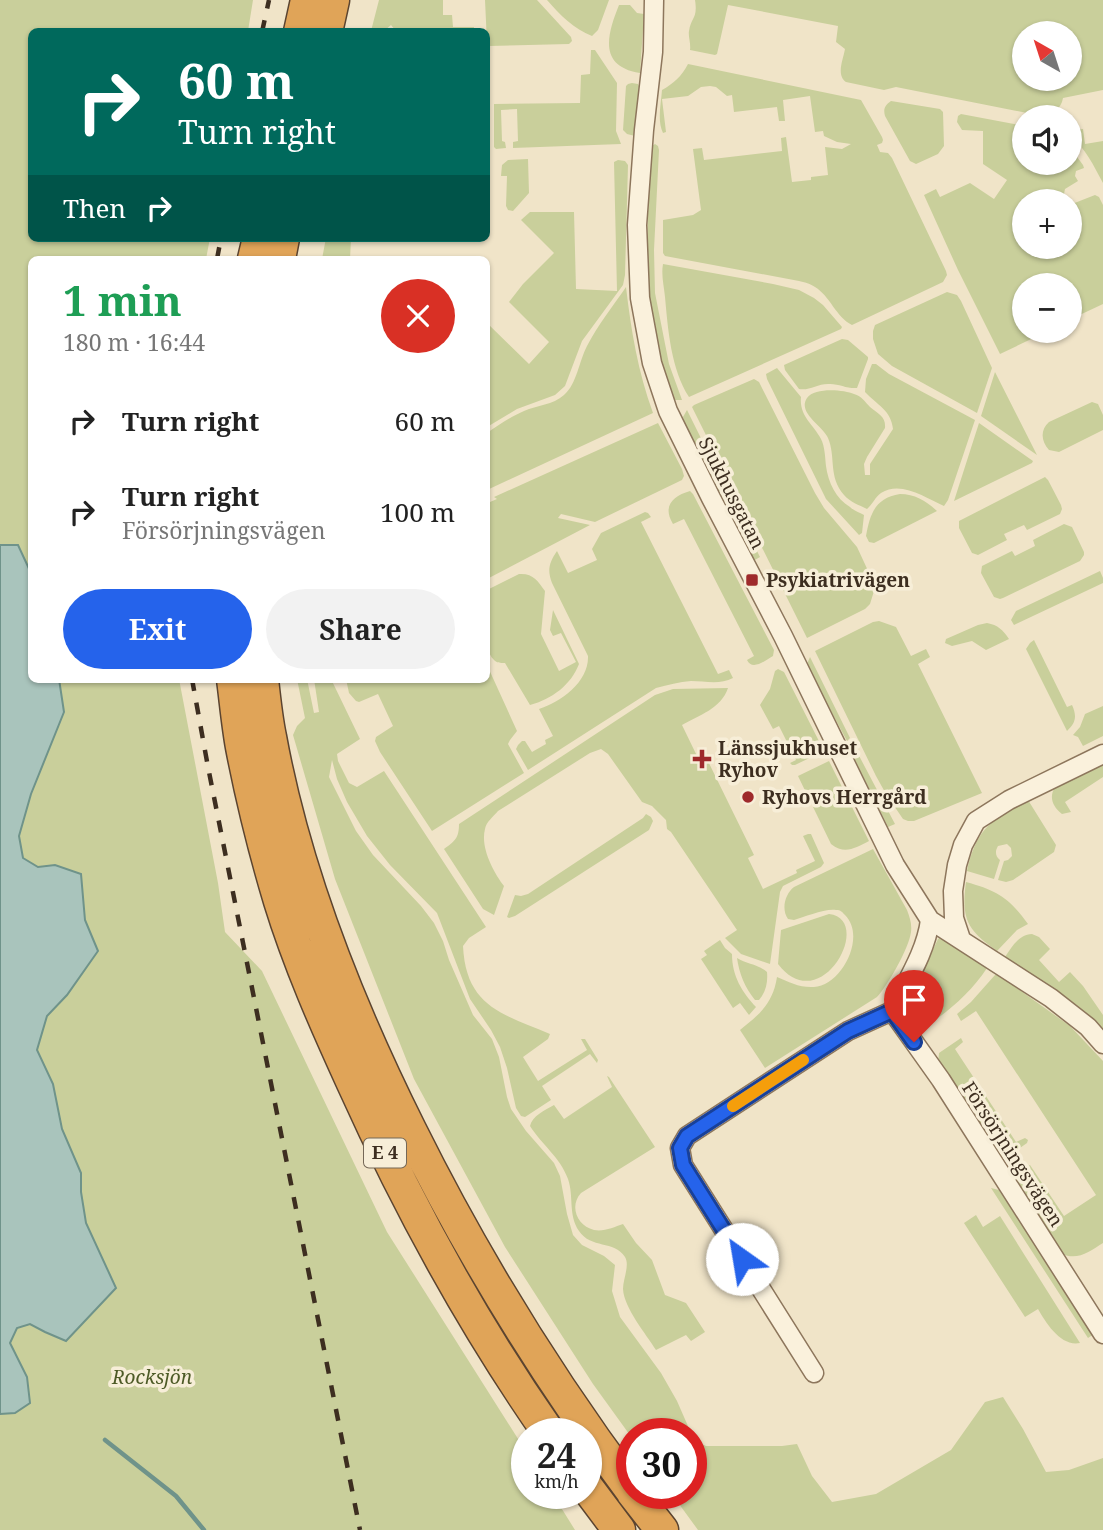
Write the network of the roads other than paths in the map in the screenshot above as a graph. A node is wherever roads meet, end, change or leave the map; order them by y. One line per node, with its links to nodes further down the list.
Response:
1 (654, 0): 7 (street, Sjukhusgatan)
2 (326, 7): 3 (highway)
3 (304, 28)
4 (234, 683): 13 (highway, E 4)
5 (263, 683): 14 (highway, E 4)
6 (1103, 754): 8 (street)
7 (930, 920): 8 (street, Sjukhusgatan); 9 (street)
8 (961, 939): 10 (street, Sjukhusgatan)
9 (892, 1011): 11 (street, Försörjningsvägen); 12 (street)
10 (1103, 1044)
11 (1103, 1334)
12 (814, 1373)
13 (539, 1418)
14 (616, 1469)
15 (602, 1507): 17 (highway)
16 (645, 1509): 18 (highway, E 4)
17 (619, 1530)
18 (662, 1530)

